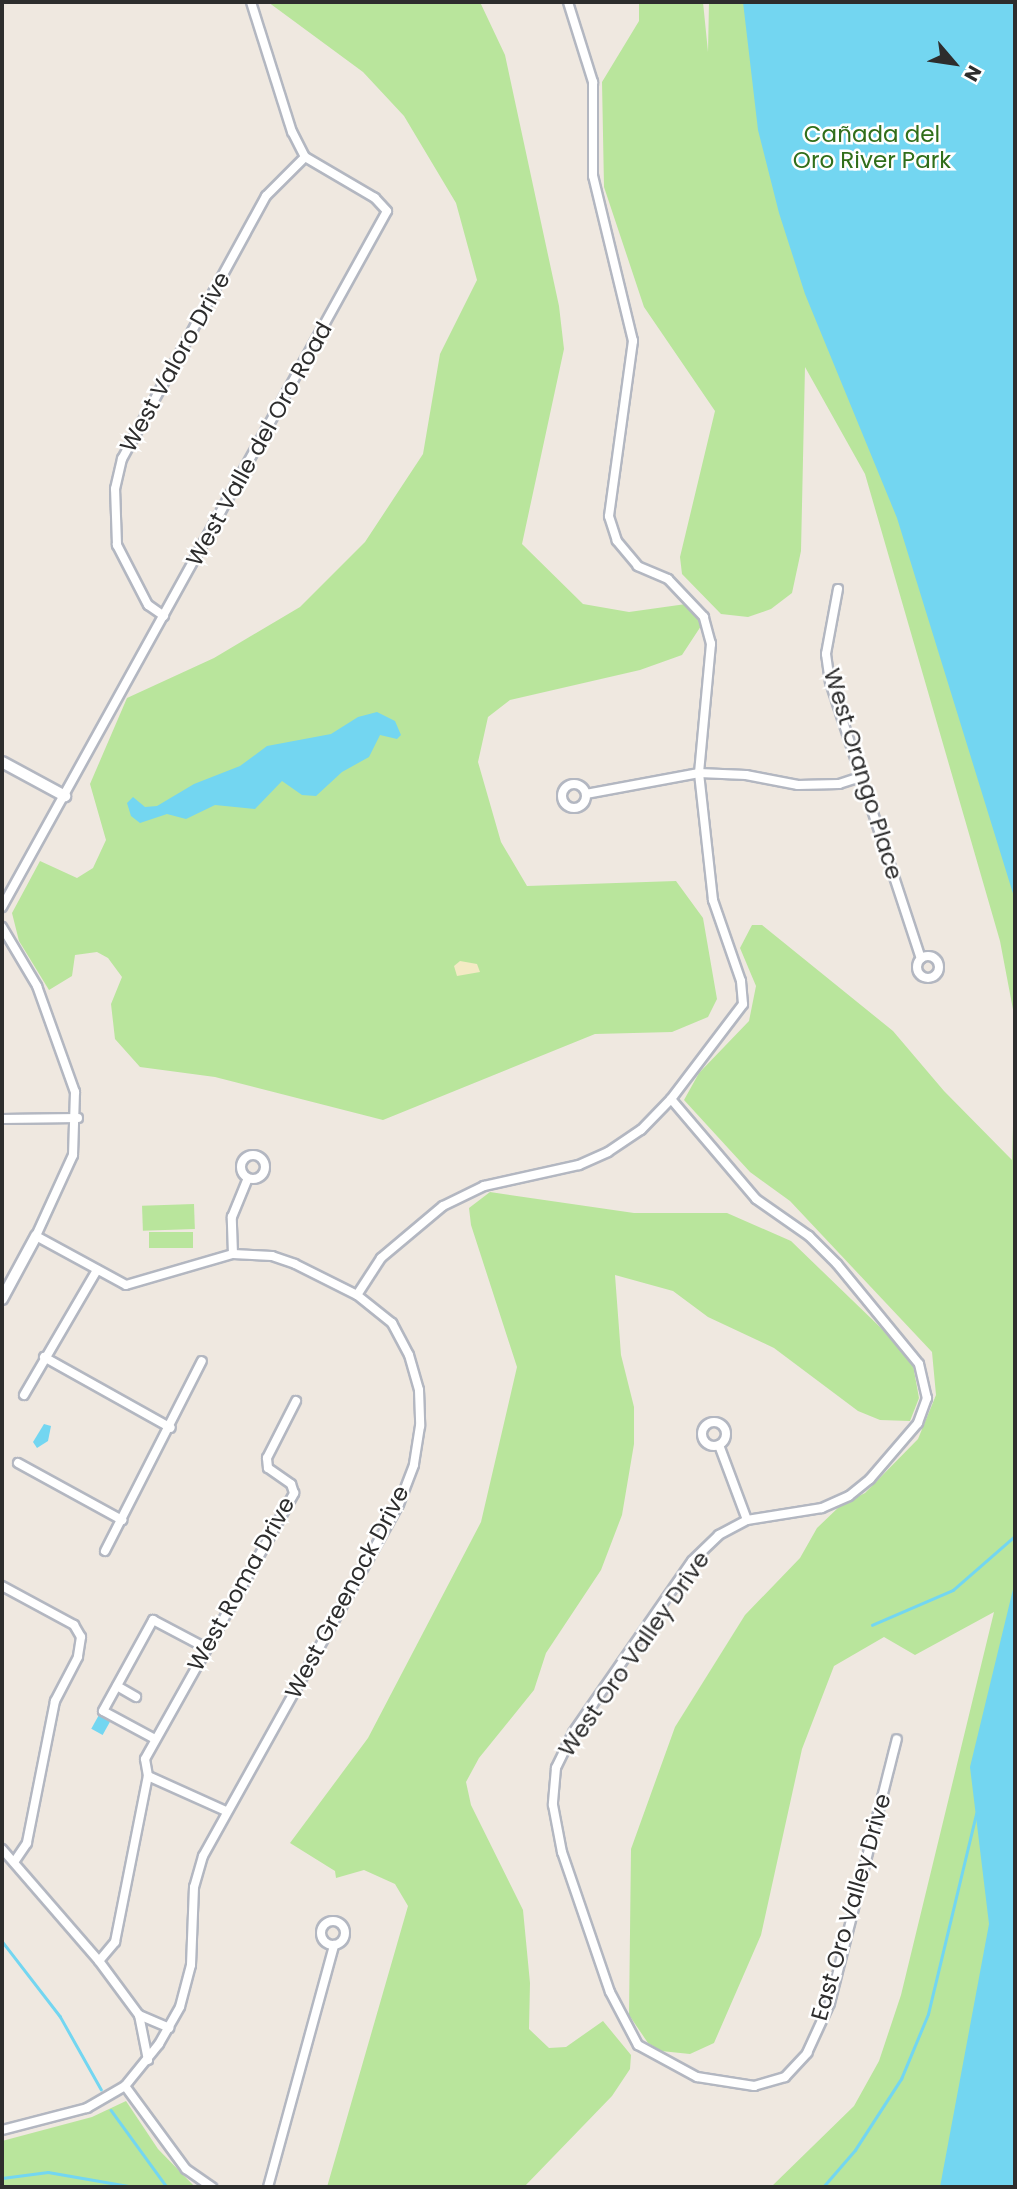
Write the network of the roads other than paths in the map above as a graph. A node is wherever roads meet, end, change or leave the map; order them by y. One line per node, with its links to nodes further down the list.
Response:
1 (251, 2): 3 (street)
2 (568, 2): 7 (street)
3 (305, 157): 5 (street, West Valoro Drive); 5 (street, West Valle del Oro Road)
4 (838, 589): 8 (street, West Orango Place)
5 (164, 615): 10 (street, West Valle del Oro Road)
6 (2, 762): 10 (street)
7 (699, 773): 8 (street); 9 (street); 14 (street)
8 (861, 777): 13 (street, West Orango Place)
9 (586, 794)
10 (65, 796): 11 (street, West Valle del Oro Road)
11 (2, 907)
12 (2, 927): 15 (street)
13 (921, 958)
14 (671, 1099): 21 (street); 31 (street, West Oro Valley Drive)
15 (78, 1118): 16 (street); 18 (street)
16 (2, 1120)
17 (248, 1178): 19 (street)
18 (36, 1236): 20 (street, West Greenock Drive); 22 (street)
19 (233, 1254): 20 (street, West Greenock Drive); 21 (street, West Greenock Drive)
20 (97, 1270): 23 (street)
21 (357, 1296): 41 (street, West Greenock Drive)
22 (2, 1299)
23 (44, 1357): 25 (street); 27 (street)
24 (202, 1362): 27 (street)
25 (24, 1395)
26 (296, 1401): 34 (street, West Roma Drive)
27 (171, 1428): 30 (street)
28 (719, 1445): 31 (street)
29 (18, 1463): 30 (street)
30 (122, 1520): 32 (street)
31 (747, 1520): 39 (street, West Oro Valley Drive)
32 (105, 1551)
33 (2, 1588): 43 (street)
34 (206, 1648): 35 (street); 37 (street, West Roma Drive)
35 (117, 1686): 36 (street); 37 (street)
36 (136, 1697)
37 (155, 1739): 40 (street, West Roma Drive)
38 (897, 1740): 39 (street, East Oro Valley Drive)
39 (556, 1768)
40 (148, 1776): 41 (street); 45 (street, West Roma Drive)
41 (226, 1811): 47 (street, West Greenock Drive)
42 (2, 1849): 43 (street)
43 (14, 1862): 45 (street)
44 (334, 1945): 52 (street)
45 (99, 1961): 46 (street)
46 (139, 2015): 47 (street); 48 (street)
47 (169, 2028): 48 (street, West Greenock Drive)
48 (148, 2060): 49 (street, West Greenock Drive)
49 (125, 2086): 50 (street, West Greenock Drive); 51 (street)
50 (2, 2130)
51 (212, 2187)
52 (268, 2187)

